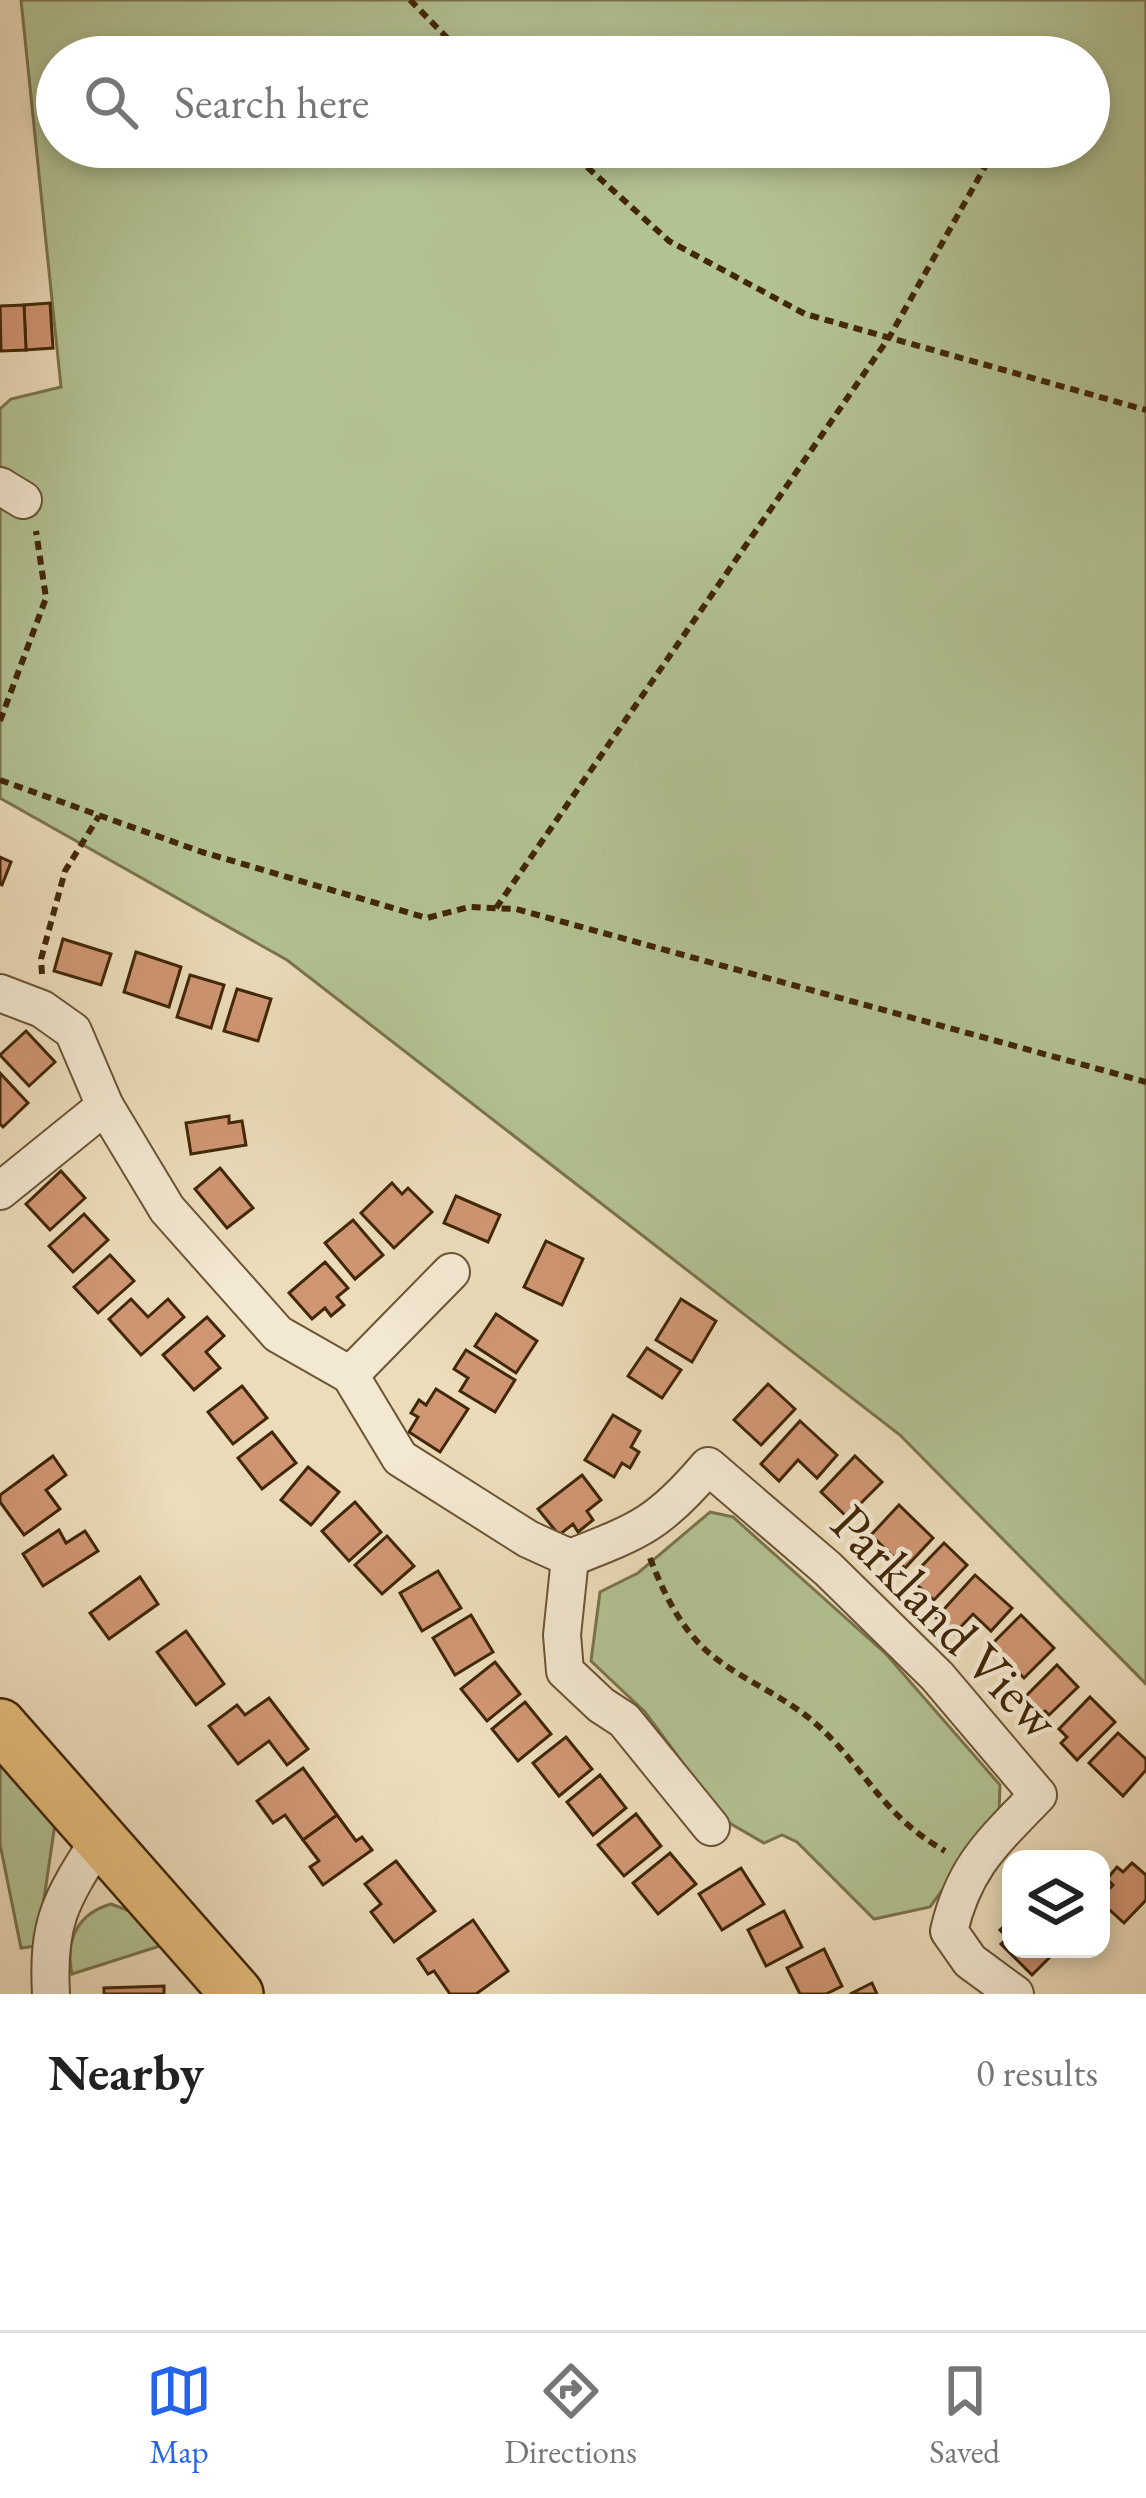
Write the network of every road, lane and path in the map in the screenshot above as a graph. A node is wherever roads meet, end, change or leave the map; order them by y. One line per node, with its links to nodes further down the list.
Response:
1 (410, 0): 2 (path)
2 (445, 36)
3 (588, 168): 5 (path)
4 (984, 168): 5 (path)
5 (890, 336): 6 (path); 11 (path)
6 (1146, 410)
7 (12, 493): 8 (path)
8 (0, 722)
9 (0, 780): 10 (path)
10 (99, 816): 11 (path); 13 (path)
11 (496, 908): 14 (path)
12 (0, 993): 13 (street)
13 (73, 1031): 15 (street)
14 (1146, 1082)
15 (105, 1106): 16 (street); 18 (street)
16 (0, 1191)
17 (451, 1272): 18 (street)
18 (350, 1375): 20 (street)
19 (642, 1530): 20 (street, Parkland View); 24 (path); 24 (street, Parkland View)
20 (570, 1558): 22 (street)
21 (0, 1725): 23 (highway)
22 (711, 1827)
23 (99, 1840): 25 (street); 26 (highway)
24 (977, 1859): 27 (street, Parkland View)
25 (51, 1994)
26 (237, 1994)
27 (1015, 1994)

